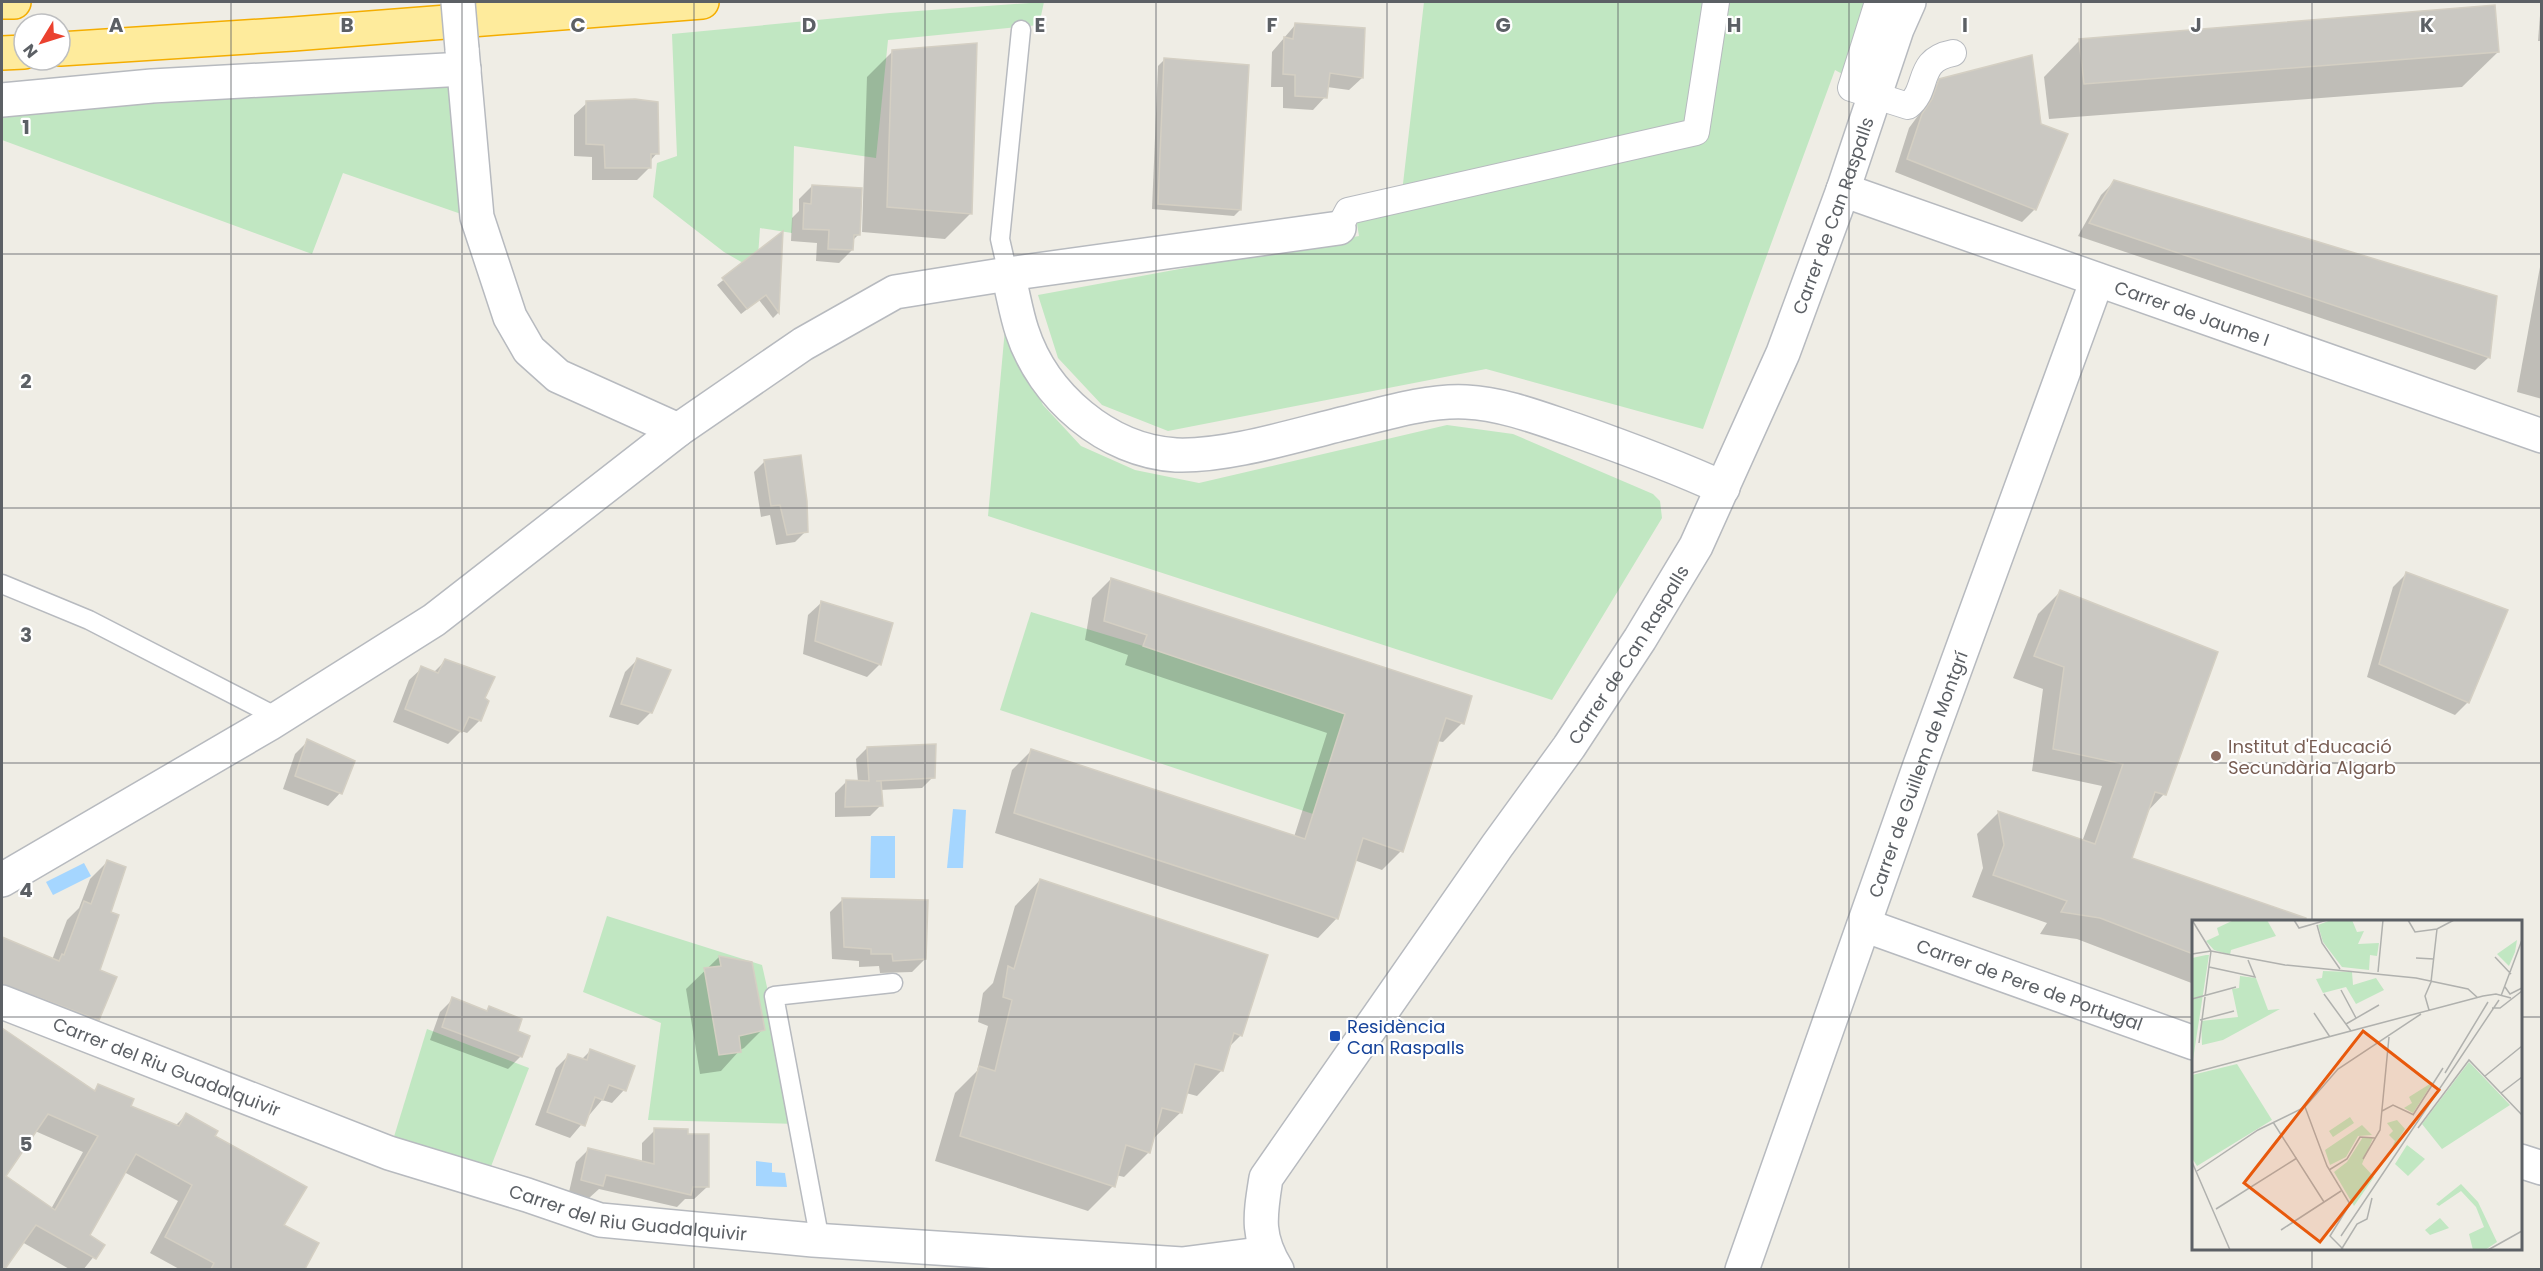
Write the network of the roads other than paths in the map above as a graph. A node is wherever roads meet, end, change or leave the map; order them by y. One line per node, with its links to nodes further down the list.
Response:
1 (2, 2): 2 (highway)
2 (14, 2)
3 (458, 2): 11 (street, bridge)
4 (702, 2): 9 (highway)
5 (1716, 2): 15 (street)
6 (1878, 2): 12 (street)
7 (1909, 2): 12 (street, Carrer de Can Raspalls)
8 (1021, 30): 16 (lane)
9 (72, 49)
10 (1953, 53): 12 (street)
11 (463, 59): 13 (street); 18 (street)
12 (1874, 96): 14 (street, Carrer de Can Raspalls)
13 (2, 100)
14 (1843, 190): 17 (street, Carrer de Jaume I); 20 (street, Carrer de Can Raspalls)
15 (1339, 228): 16 (street)
16 (1008, 274): 18 (street); 20 (street)
17 (2097, 280): 19 (street, Carrer de Jaume I); 24 (street, Carrer de Guillem de Montgrí)
18 (678, 430): 22 (street)
19 (2541, 436)
20 (1724, 488): 31 (street, Carrer de Can Raspalls)
21 (2, 584): 22 (lane)
22 (279, 718): 23 (street)
23 (2, 880)
24 (1864, 925): 27 (street, Carrer de Pere de Portugal); 32 (street, Carrer de Guillem de Montgrí)
25 (892, 983): 30 (lane)
26 (2, 1002): 30 (street, Carrer del Riu Guadalquivir)
27 (2192, 1043)
28 (2522, 1162): 29 (street)
29 (2541, 1168)
30 (819, 1240): 31 (street, Carrer del Riu Guadalquivir)
31 (1272, 1261)
32 (1742, 1269)

